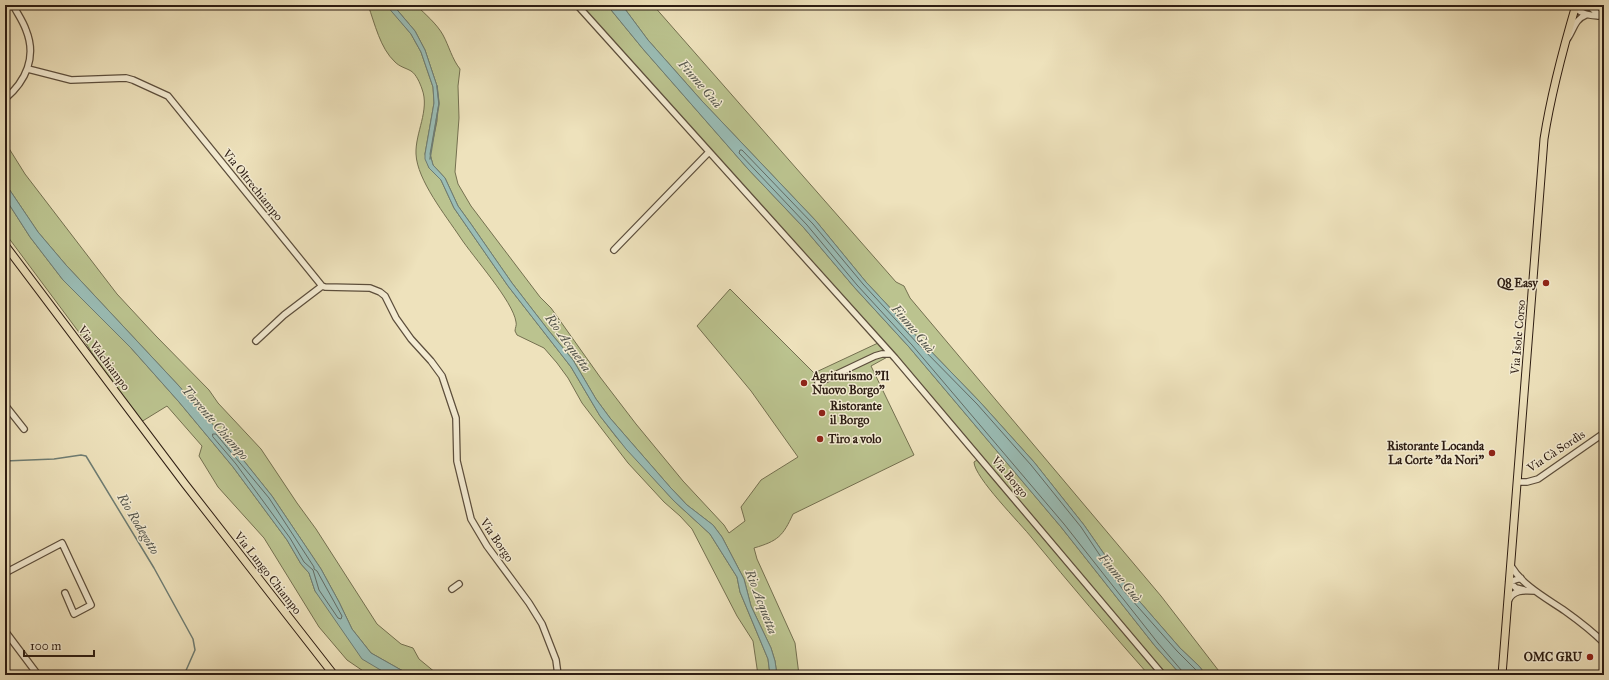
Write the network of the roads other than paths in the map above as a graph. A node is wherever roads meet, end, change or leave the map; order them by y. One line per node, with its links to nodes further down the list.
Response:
1 (13, 5): 8 (street)
2 (578, 6): 10 (street, Via Borgo)
3 (1576, 6): 4 (street); 5 (street); 7 (main road, Via Isole Corso)
4 (1589, 6): 6 (street)
5 (1586, 15): 6 (street); 7 (street)
6 (1602, 18)
7 (1566, 40): 20 (main road, Via Isole Corso)
8 (28, 69): 9 (street); 13 (street, Via Oltrechiampo)
9 (5, 99)
10 (709, 152): 12 (street); 15 (street, Via Borgo)
11 (5, 244): 21 (main road, Via Valchiampo)
12 (614, 250)
13 (322, 286): 14 (street); 36 (street, Via Borgo)
14 (256, 341)
15 (890, 354): 16 (street); 37 (street, Via Borgo)
16 (818, 383)
17 (5, 405): 18 (street)
18 (24, 429)
19 (1604, 433): 20 (street, Via Cà Sordìs)
20 (1517, 482): 22 (main road, Via Isole Corso)
21 (185, 484): 35 (main road, Via Lungo Chiampo)
22 (1510, 565): 24 (street); 25 (main road, Via Isole Corso)
23 (5, 573): 30 (street)
24 (1521, 578): 25 (street); 29 (street)
25 (1509, 582): 28 (street); 31 (main road, Via Isole Corso)
26 (459, 584): 27 (street)
27 (452, 589)
28 (1525, 590): 29 (street); 31 (street)
29 (1535, 591): 33 (street)
30 (65, 593)
31 (1507, 602): 38 (main road, Via Isole Corso)
32 (5, 632): 34 (street)
33 (1604, 643)
34 (38, 675)
35 (334, 675)
36 (558, 675)
37 (1163, 675)
38 (1502, 675)

